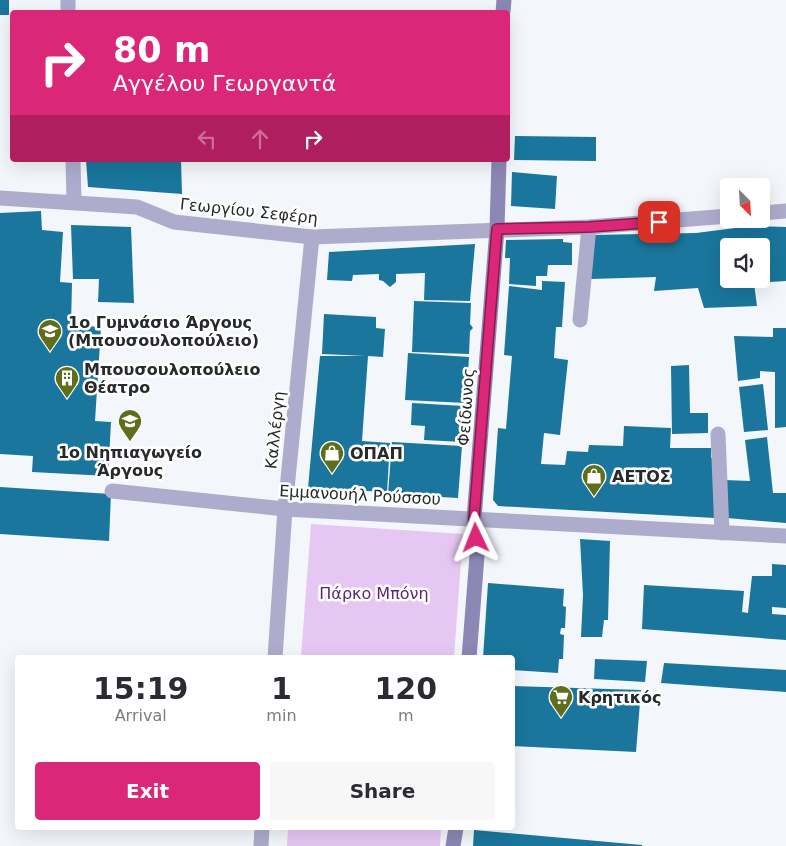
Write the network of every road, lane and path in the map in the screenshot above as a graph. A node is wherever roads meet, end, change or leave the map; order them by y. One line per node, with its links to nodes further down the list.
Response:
1 (73, 162): 4 (street)
2 (499, 162): 9 (main road, Φείδωνος)
3 (0, 198): 4 (street, Γεωργίου Σεφέρη)
4 (74, 201): 10 (street, Γεωργίου Σεφέρη)
5 (786, 211): 6 (street)
6 (770, 212)
7 (720, 217): 8 (street, Γεωργίου Σεφέρη)
8 (589, 227): 9 (street, Γεωργίου Σεφέρη); 11 (street)
9 (497, 229): 10 (street, Γεωργίου Σεφέρη); 15 (main road, Φείδωνος)
10 (312, 237): 14 (street, Καλλέργη)
11 (580, 320)
12 (718, 434): 16 (street)
13 (112, 490): 14 (street, Εμμανουήλ Ρούσσου)
14 (285, 509): 15 (street, Εμμανουήλ Ρούσσου); 18 (street, Καλλέργη)
15 (474, 519): 16 (street, Εμμανουήλ Ρούσσου); 19 (main road, Φείδωνος)
16 (722, 533): 17 (street, Εμμανουήλ Ρούσσου)
17 (786, 536)
18 (275, 655)
19 (469, 655)
20 (262, 830): 22 (street)
21 (456, 830): 23 (main road)
22 (260, 846)
23 (454, 846)

